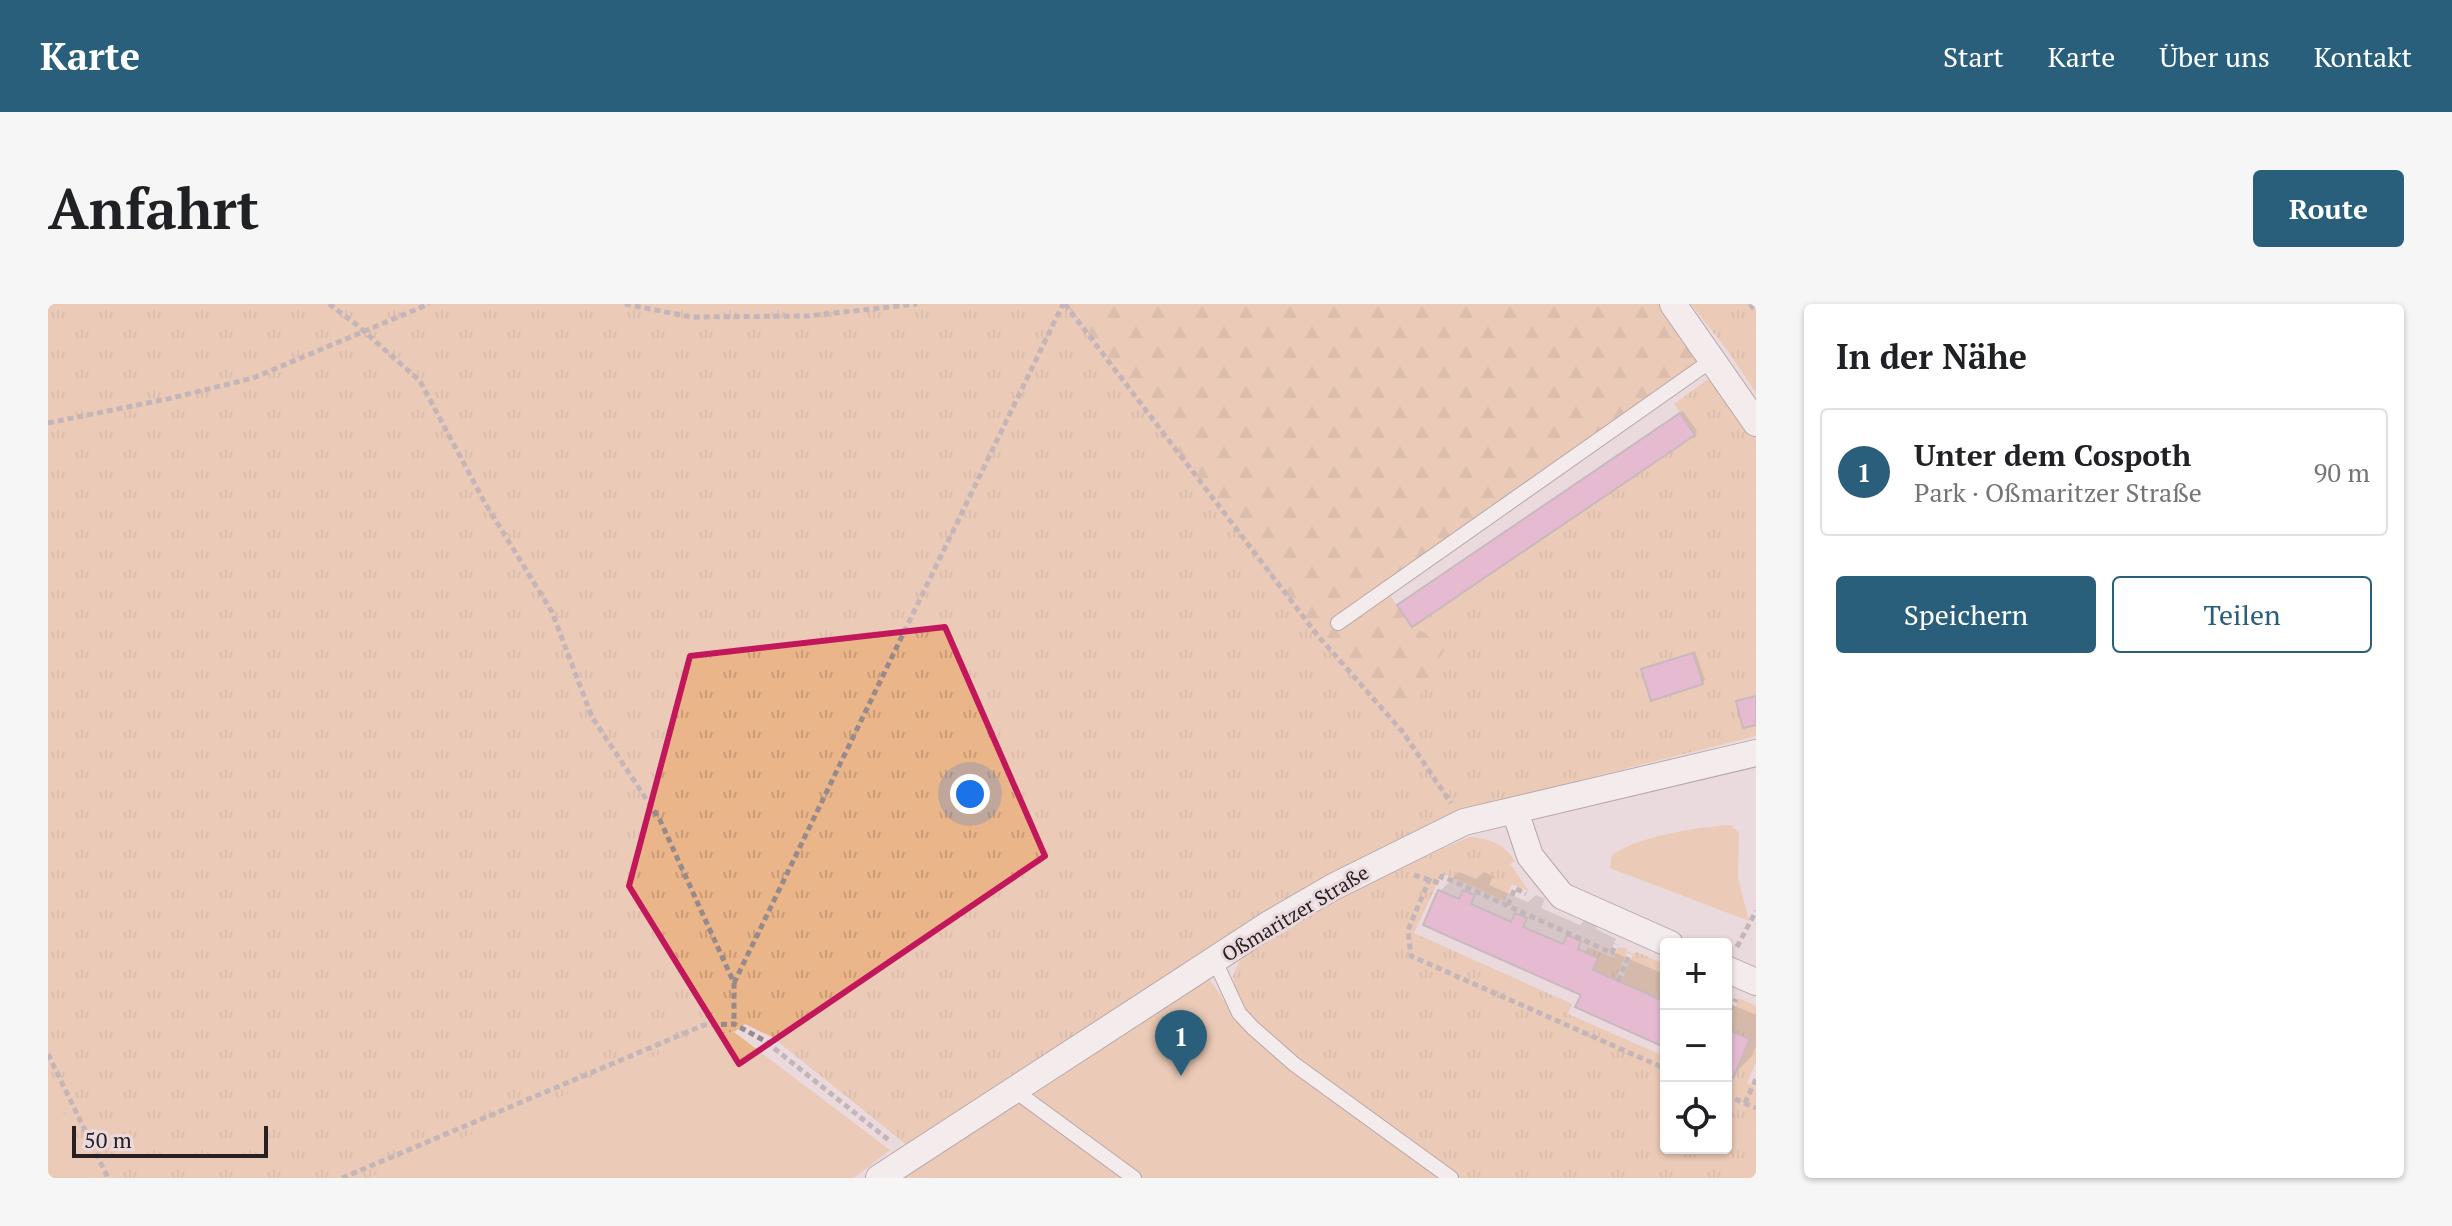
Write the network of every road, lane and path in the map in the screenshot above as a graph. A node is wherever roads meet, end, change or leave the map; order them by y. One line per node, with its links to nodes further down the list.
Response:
1 (329, 304): 9 (path)
2 (429, 304): 9 (path)
3 (625, 304): 4 (path)
4 (917, 304)
5 (1064, 304): 16 (path); 28 (path)
6 (1673, 304): 10 (street)
7 (1750, 304): 8 (path)
8 (1756, 311)
9 (363, 330): 11 (path); 28 (path)
10 (1712, 360): 12 (street); 13 (lane)
11 (48, 423)
12 (1756, 423)
13 (1338, 623)
14 (1756, 753): 15 (street, Oßmaritzer Straße)
15 (1515, 811): 16 (street, Oßmaritzer Straße); 24 (street)
16 (1464, 822): 17 (street, Oßmaritzer Straße)
17 (1373, 867): 18 (path); 26 (street, Oßmaritzer Straße)
18 (1430, 878): 20 (path); 33 (path)
19 (1534, 898): 20 (path)
20 (1508, 905): 23 (path)
21 (1756, 911): 22 (path)
22 (1749, 921)
23 (1618, 939)
24 (1660, 940)
25 (1633, 946): 27 (path)
26 (1215, 961): 35 (street, Oßmaritzer Straße); 44 (lane)
27 (1618, 981)
28 (734, 983): 31 (path)
29 (1747, 987): 30 (path)
30 (1732, 1011)
31 (734, 1024): 39 (path); 41 (path)
32 (48, 1054): 40 (path)
33 (1660, 1066)
34 (1756, 1079): 37 (path)
35 (1014, 1090): 39 (street, Oßmaritzer Straße); 43 (lane)
36 (1732, 1098): 37 (path)
37 (1745, 1103): 38 (path)
38 (1756, 1108)
39 (910, 1157): 42 (street, Oßmaritzer Straße)
40 (108, 1178)
41 (342, 1178)
42 (879, 1178)
43 (1134, 1178)
44 (1451, 1178)

